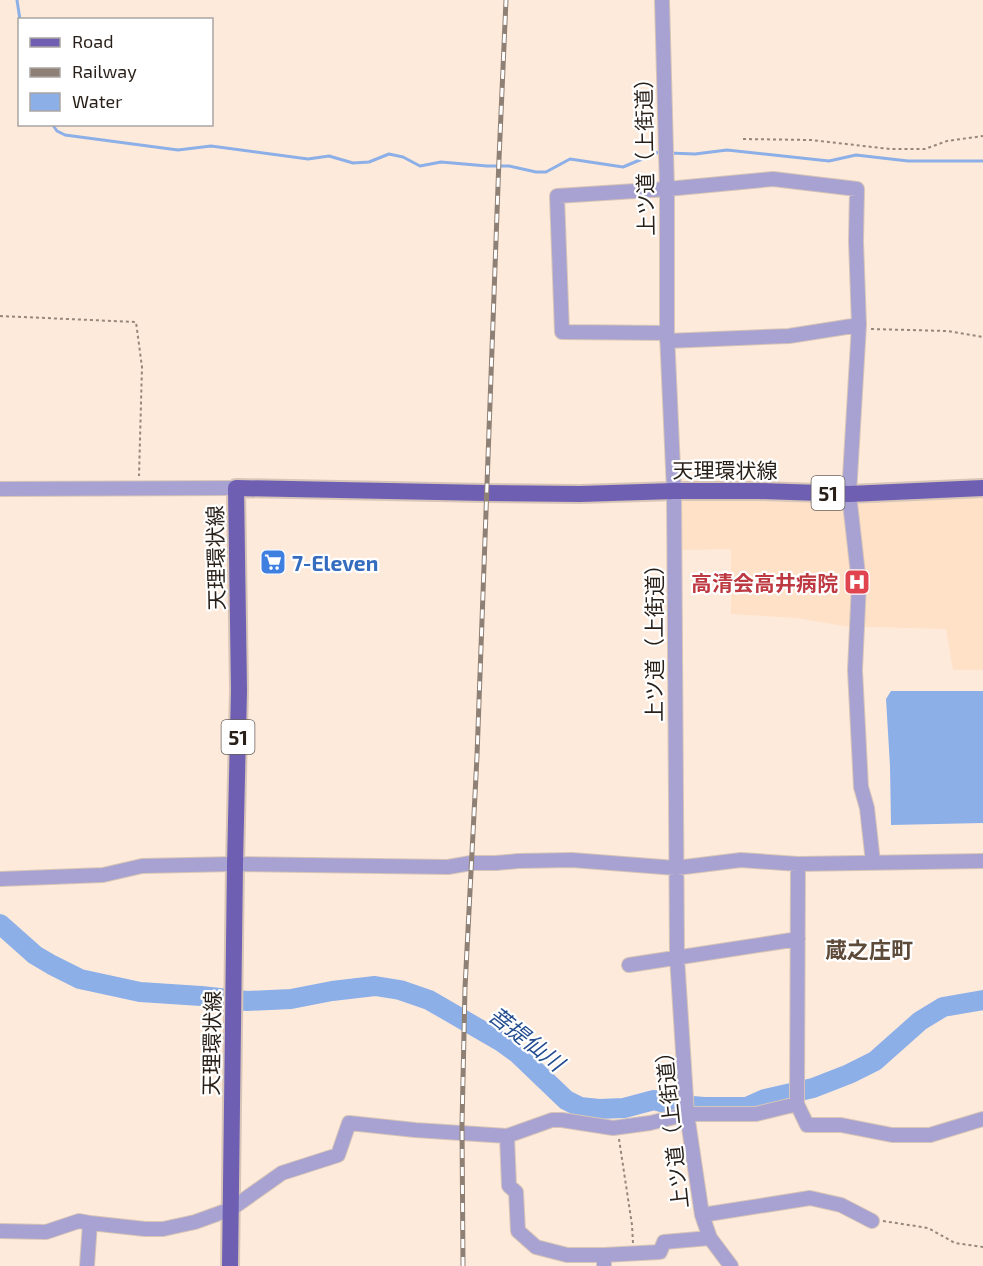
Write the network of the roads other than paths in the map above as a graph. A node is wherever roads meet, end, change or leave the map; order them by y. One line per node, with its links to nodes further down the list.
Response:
1 (662, 0): 2 (street, 上ツ道（上街道）)
2 (667, 189): 3 (street); 4 (street, 上ツ道（上街道）); 4 (street)
3 (859, 327): 4 (street); 9 (street)
4 (667, 337): 8 (street, 上ツ道（上街道）)
5 (236, 488): 7 (street); 8 (main road, 天理環状線 / 51); 12 (main road, 天理環状線 / 51)
6 (983, 488): 9 (main road, 天理環状線 / 51)
7 (0, 489)
8 (674, 491): 9 (main road, 天理環状線 / 51); 14 (street, 上ツ道（上街道）)
9 (849, 494): 11 (street)
10 (983, 861): 11 (street)
11 (873, 862): 13 (street)
12 (235, 864): 14 (street); 15 (street); 23 (main road, 天理環状線 / 51)
13 (798, 864): 14 (street); 16 (street)
14 (676, 868): 17 (street, 上ツ道（上街道）)
15 (0, 879)
16 (798, 939): 17 (street); 19 (street)
17 (677, 957): 18 (street); 20 (street, 上ツ道（上街道）)
18 (629, 965)
19 (797, 1104): 20 (street); 21 (street)
20 (687, 1114): 22 (street); 24 (street, 上ツ道（上街道）)
21 (983, 1119)
22 (507, 1136): 23 (street); 29 (street)
23 (231, 1209): 26 (street); 31 (main road, 天理環状線 / 51)
24 (702, 1215): 25 (street); 28 (street, 上ツ道（上街道）)
25 (870, 1220)
26 (90, 1223): 27 (street); 30 (street)
27 (0, 1231)
28 (710, 1238): 29 (street); 32 (street, 上ツ道（上街道）)
29 (604, 1260)
30 (87, 1266)
31 (230, 1266)
32 (731, 1266)

